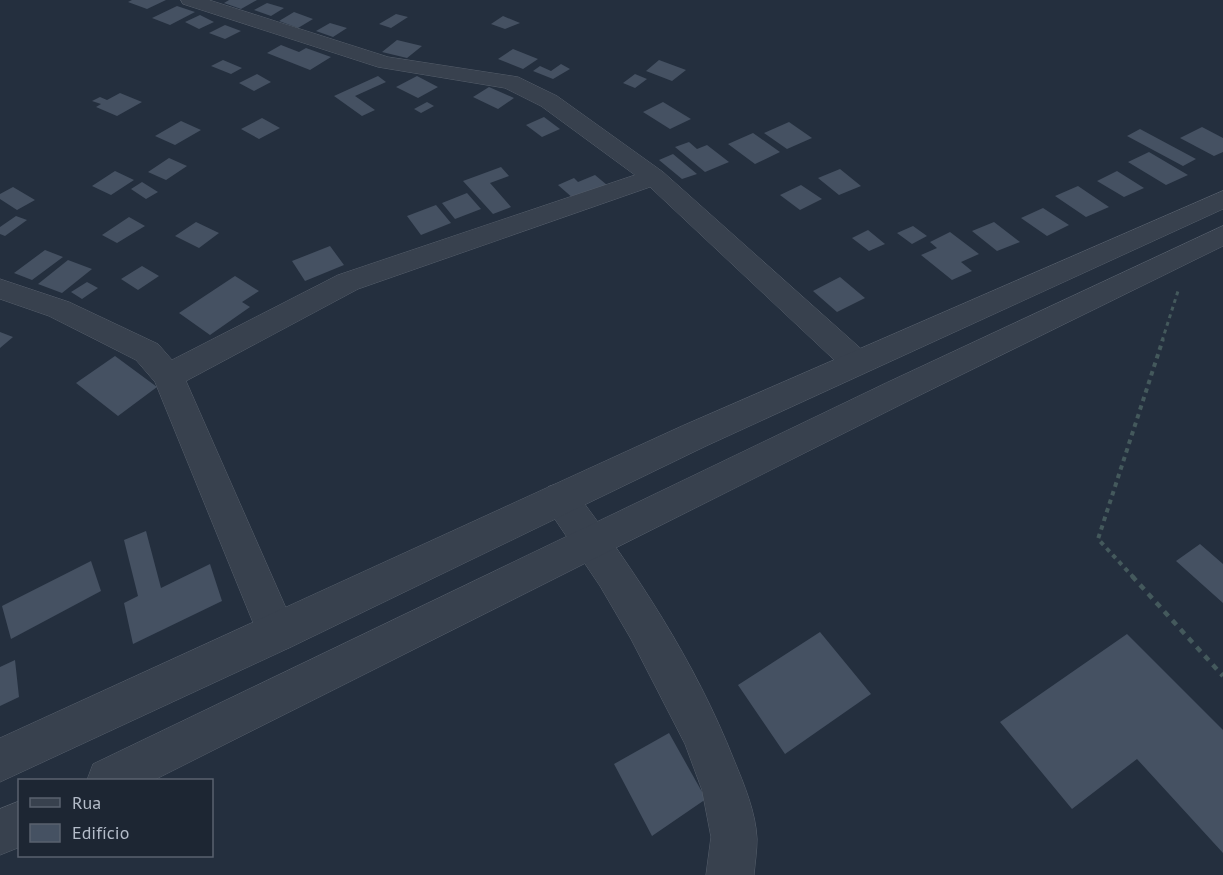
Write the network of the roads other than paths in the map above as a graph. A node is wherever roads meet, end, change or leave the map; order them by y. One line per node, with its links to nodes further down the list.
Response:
1 (190, 0): 2 (street)
2 (654, 177): 6 (street); 7 (street)
3 (1223, 199): 6 (street)
4 (1223, 236): 9 (street)
5 (0, 289): 7 (street)
6 (858, 363): 8 (street)
7 (168, 376): 10 (street)
8 (560, 498): 9 (street); 10 (street)
9 (594, 542): 12 (street); 15 (street)
10 (278, 633): 11 (street)
11 (0, 760)
12 (111, 779)
13 (18, 824): 14 (street)
14 (0, 832)
15 (730, 875)

